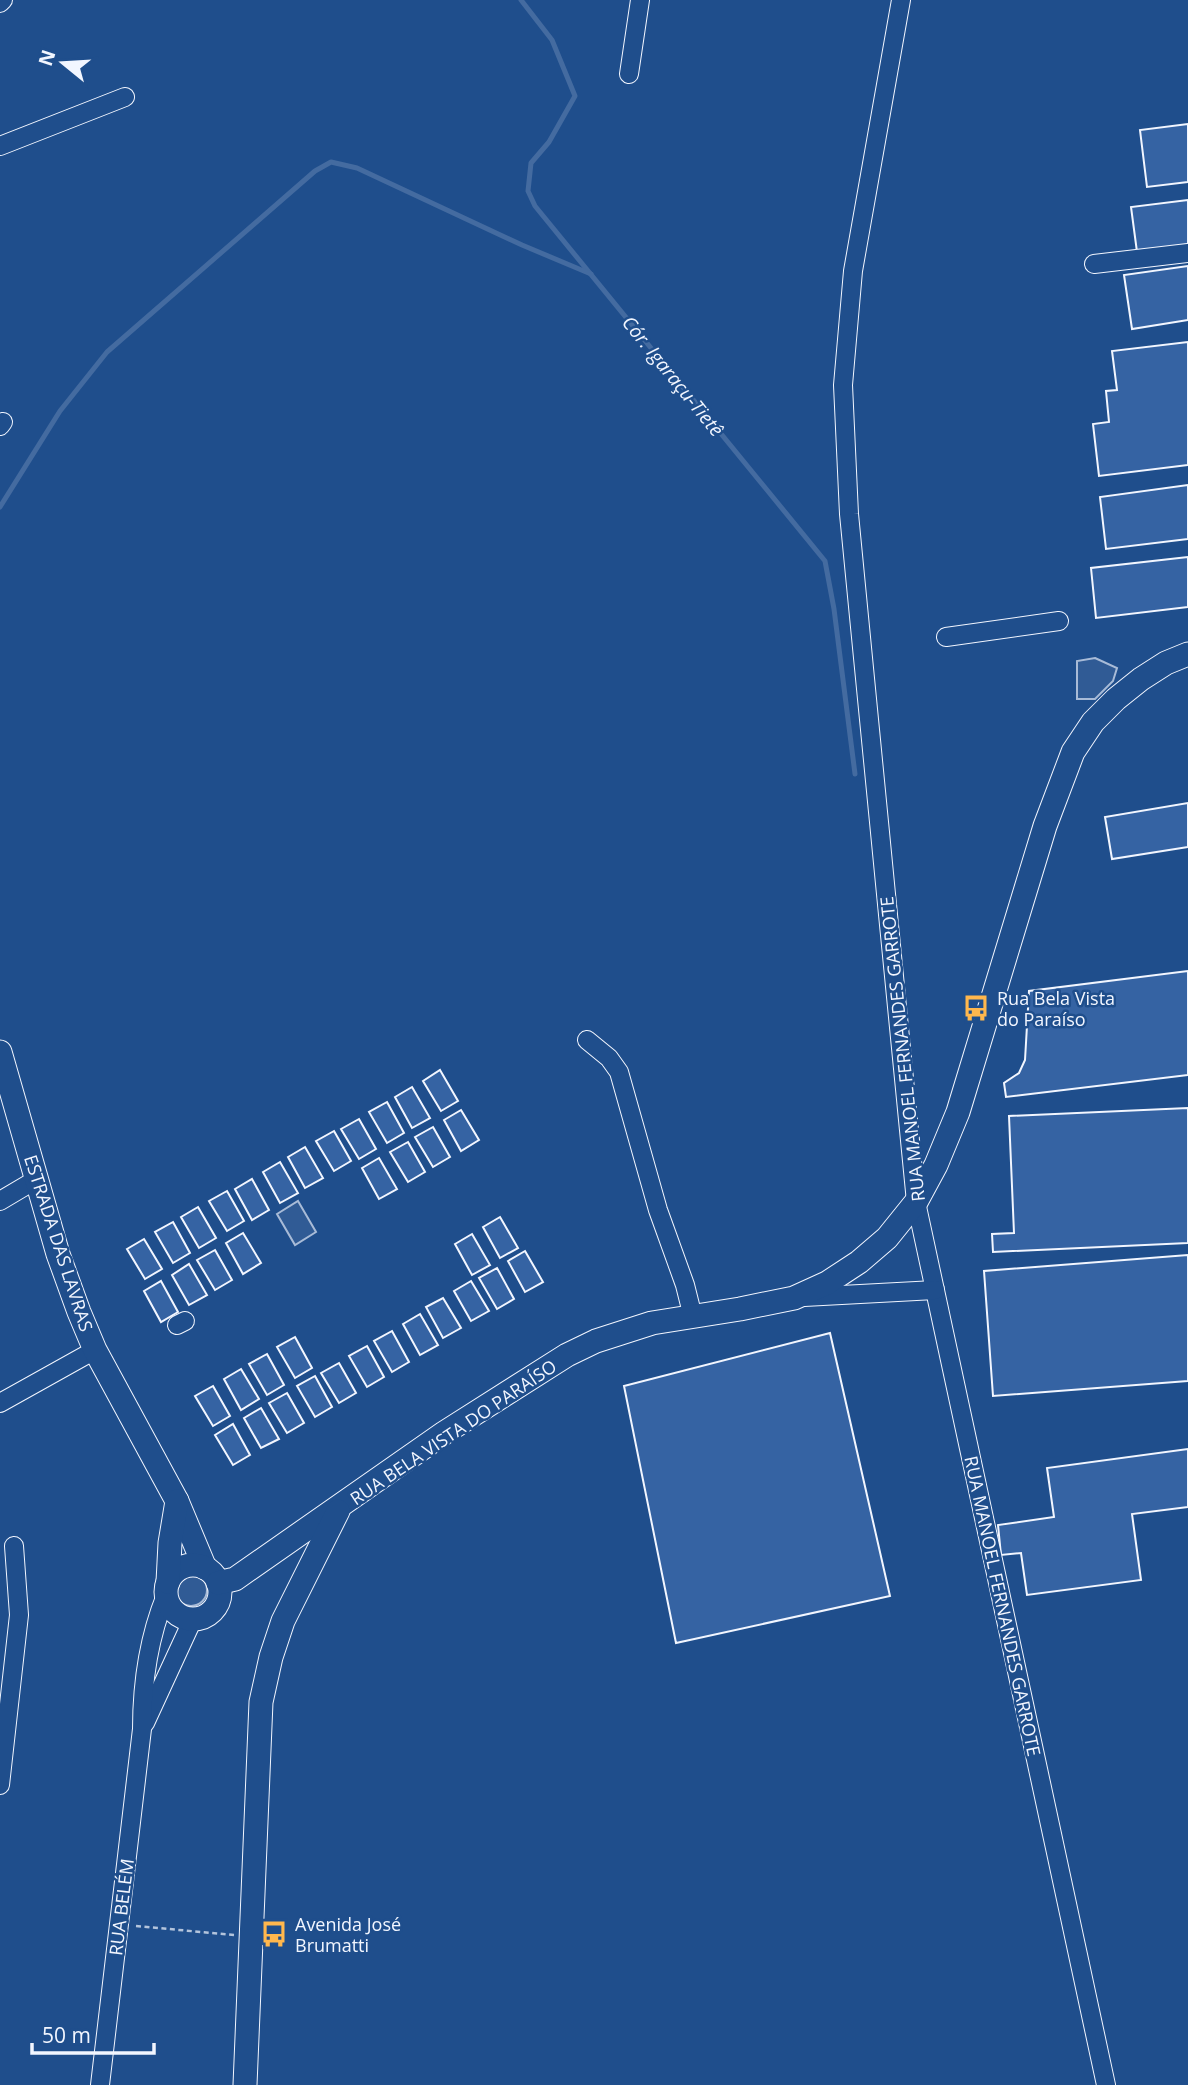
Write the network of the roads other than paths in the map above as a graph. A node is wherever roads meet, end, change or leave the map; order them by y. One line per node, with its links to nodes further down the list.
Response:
1 (640, 0): 3 (street)
2 (901, 0): 15 (street, RUA MANOEL FERNANDES GARROTE)
3 (629, 74)
4 (125, 97): 5 (street)
5 (0, 146)
6 (1188, 253): 7 (street)
7 (1094, 264)
8 (1059, 621): 9 (street)
9 (946, 637)
10 (1188, 654): 15 (main road, RUA BELA VISTA DO PARAÍSO)
11 (587, 1040): 18 (street)
12 (0, 1052): 13 (main road, ESTRADA DAS LAVRAS)
13 (37, 1179): 14 (street); 19 (main road, ESTRADA DAS LAVRAS)
14 (0, 1200)
15 (916, 1202): 16 (street, RUA MANOEL FERNANDES GARROTE); 17 (main road, RUA BELA VISTA DO PARAÍSO)
16 (935, 1290): 17 (street); 32 (street, RUA MANOEL FERNANDES GARROTE)
17 (794, 1297): 18 (main road, RUA BELA VISTA DO PARAÍSO)
18 (693, 1317): 22 (main road, RUA BELA VISTA DO PARAÍSO)
19 (95, 1350): 20 (street); 21 (main road, ESTRADA DAS LAVRAS)
20 (0, 1403)
21 (177, 1501): 25 (main road, ESTRADA DAS LAVRAS); 26 (main road)
22 (339, 1508): 24 (main road); 25 (main road, RUA BELA VISTA DO PARAÍSO)
23 (14, 1546): 29 (street)
24 (320, 1546): 25 (main road); 31 (main road)
25 (213, 1586): 26 (main road); 27 (main road)
26 (167, 1589): 27 (main road); 28 (street, RUA BELÉM)
27 (193, 1619): 28 (street, RUA BELÉM)
28 (142, 1729): 30 (street, RUA BELÉM)
29 (0, 1785)
30 (100, 2085)
31 (245, 2085)
32 (1106, 2085)

